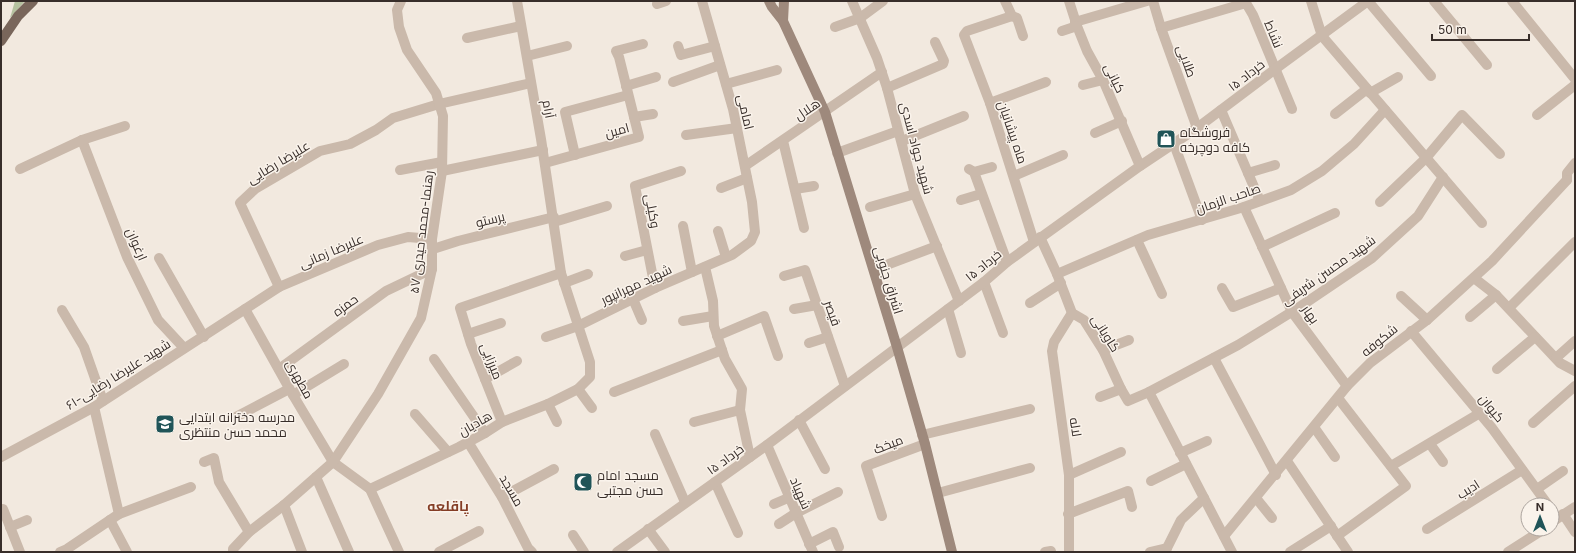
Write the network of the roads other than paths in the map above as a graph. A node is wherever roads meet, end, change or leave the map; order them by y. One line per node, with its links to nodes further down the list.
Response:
1 (33, 1): 28 (main road)
2 (401, 1): 55 (street, ۵۷ رهنما-محمد حیدری)
3 (517, 1): 21 (street, آرام)
4 (702, 1): 33 (street, امامی)
5 (769, 1): 19 (main road, اشراق جنوبی)
6 (784, 1): 19 (main road, اشراق جنوبی)
7 (852, 1): 18 (street, شهید جواد اسدی)
8 (883, 1): 18 (street)
9 (1005, 1): 17 (street)
10 (1069, 1): 20 (street, کیانی)
11 (1147, 1): 20 (street)
12 (1153, 1): 23 (street, طلایی)
13 (1311, 1): 26 (street)
14 (1368, 1): 26 (street, ۱۵ خرداد); 40 (street)
15 (1434, 1): 36 (street)
16 (1512, 1): 43 (street)
17 (1012, 16): 25 (street); 54 (street, ماه پیشانیان)
18 (860, 18): 22 (street); 39 (street, شهید جواد اسدی)
19 (783, 21): 59 (main road, اشراق جنوبی)
20 (1076, 24): 24 (street); 44 (street, کیانی)
21 (521, 26): 27 (street); 34 (street, آرام)
22 (835, 27)
23 (1161, 28): 38 (street, نشاط); 68 (street, طلایی)
24 (1062, 31)
25 (1023, 36)
26 (1322, 36): 38 (street, ۱۵ خرداد); 53 (street)
27 (467, 38)
28 (1, 41)
29 (935, 42): 51 (street)
30 (643, 44): 52 (street, امین)
31 (567, 46): 34 (street)
32 (678, 46): 33 (street)
33 (715, 46): 35 (street, امامی)
34 (527, 56): 47 (street, آرام)
35 (720, 65): 45 (street); 48 (street, امامی)
36 (1487, 65)
37 (777, 70): 48 (street)
38 (1274, 70): 56 (street); 57 (street, ۱۵ خرداد)
39 (882, 72): 51 (street, شهید جواد اسدی); 59 (street, هلال)
40 (1431, 76)
41 (656, 77): 52 (street)
42 (1398, 77): 53 (street)
43 (1575, 79)
44 (1103, 80): 49 (street); 65 (street, کیانی)
45 (674, 82)
46 (1046, 82): 54 (street)
47 (531, 83): 55 (street); 76 (street, آرام)
48 (726, 84): 67 (street, امامی)
49 (1083, 85)
50 (1575, 85): 62 (street)
51 (887, 88): 69 (street, شهید جواد اسدی)
52 (627, 90): 64 (street, امین); 78 (street)
53 (1369, 91): 58 (street); 61 (street)
54 (990, 103): 93 (street, ماه پیشانیان)
55 (439, 104): 88 (street, ۵۷ رهنما-محمد حیدری); 137 (street, علیرضا رضایی)
56 (1292, 109)
57 (1222, 110): 68 (street, ۱۵ خرداد); 92 (street)
58 (1385, 110): 81 (street); 103 (street, صاحب الزمان)
59 (825, 112): 73 (street, هلال); 77 (main road, اشراق جنوبی)
60 (653, 114): 64 (street)
61 (1335, 114)
62 (1537, 115)
63 (964, 116): 74 (street)
64 (634, 117): 78 (street, امین)
65 (1122, 121): 70 (street); 87 (street, کیانی)
66 (125, 126): 72 (street)
67 (737, 128): 71 (street); 85 (street, امامی)
68 (1197, 128): 75 (street, ۱۵ خرداد)
69 (898, 131): 74 (street, شهید جواد اسدی); 77 (street)
70 (1095, 133)
71 (686, 135)
72 (82, 140): 89 (street); 174 (street, ارغوان)
73 (783, 141): 85 (street, هلال); 99 (street)
74 (902, 142): 100 (street, شهید جواد اسدی)
75 (1174, 144): 87 (street, ۱۵ خرداد); 110 (street)
76 (543, 150): 82 (street, آرام); 88 (street)
77 (837, 153): 173 (main road, اشراق جنوبی)
78 (575, 154): 82 (street, امین)
79 (1500, 154): 81 (street)
80 (1062, 155): 93 (street)
81 (1426, 158): 94 (street); 104 (street)
82 (545, 163): 109 (street, آرام)
83 (1575, 163): 96 (street)
84 (1275, 165): 92 (street)
85 (745, 166): 95 (street, امامی)
86 (992, 166): 101 (street)
87 (1140, 166): 116 (street, ۱۵ خرداد)
88 (442, 167): 90 (street); 119 (street, ۵۷ رهنما-محمد حیدری)
89 (20, 169)
90 (400, 170)
91 (680, 172): 122 (street, وکیلی)
92 (1248, 173): 103 (street)
93 (1014, 176): 116 (street, ماه پیشانیان)
94 (1443, 177): 111 (street); 153 (street, شهید محسن شریفی)
95 (747, 178): 98 (street); 115 (street, امامی)
96 (1571, 183): 134 (street, شکوفه)
97 (814, 186): 99 (street)
98 (721, 188)
99 (795, 189): 113 (street)
100 (915, 194): 106 (street); 120 (street, شهید جواد اسدی)
101 (981, 194): 102 (street); 126 (street)
102 (961, 200)
103 (1260, 201): 107 (street, صاحب الزمان)
104 (1380, 202)
105 (607, 206): 109 (street)
106 (870, 207)
107 (1244, 207): 110 (street, صاحب الزمان); 121 (street, بهار)
108 (1335, 213): 121 (street)
109 (554, 220): 119 (street, پرستو); 133 (street, آرام)
110 (1202, 220): 117 (street, صاحب الزمان)
111 (1482, 224)
112 (683, 226): 130 (street)
113 (804, 228)
114 (718, 231): 124 (street)
115 (755, 232): 124 (street, شهید مهرانپور)
116 (1038, 240): 126 (street, ۱۵ خرداد); 135 (street, کاویانی)
117 (1137, 240): 135 (street, صاحب الزمان); 141 (street)
118 (1575, 242): 148 (street)
119 (433, 244): 129 (street, ۵۷ رهنما-محمد حیدری); 137 (street, علیرضا زمانی)
120 (936, 246): 127 (street); 145 (street, شهید جواد اسدی)
121 (1262, 247): 140 (street, بهار)
122 (647, 250): 123 (street); 138 (street, وکیلی)
123 (625, 256)
124 (726, 257): 128 (street, شهید مهرانپور)
125 (160, 258): 165 (street)
126 (1007, 262): 136 (street, ۱۵ خرداد)
127 (889, 264)
128 (705, 266): 130 (street, شهید مهرانپور); 155 (street)
129 (432, 269): 184 (street, حمزه); 230 (street, ۵۷ رهنما-محمد حیدری)
130 (692, 272): 138 (street, شهید مهرانپور)
131 (588, 274): 133 (street)
132 (784, 276): 147 (street, قیصر)
133 (563, 278): 161 (street, آرام); 164 (street, میرزایی)
134 (1474, 278): 142 (street); 158 (street, شکوفه)
135 (1059, 279): 146 (street, صاحب الزمان); 154 (street, کاویانی)
136 (984, 282): 145 (street, ۱۵ خرداد); 163 (street)
137 (279, 287): 149 (street, علیرضا زمانی)
138 (655, 288): 144 (street, شهید مهرانپور)
139 (1222, 288): 140 (street)
140 (1281, 288): 153 (street, بهار)
141 (1162, 294)
142 (1496, 295): 148 (street); 156 (street)
143 (1401, 296): 158 (street)
144 (633, 299): 157 (street); 161 (street, شهید مهرانپور)
145 (959, 301): 151 (street, ۱۵ خرداد)
146 (1030, 303)
147 (817, 305): 150 (street); 168 (street, قیصر)
148 (1509, 308): 169 (street)
149 (246, 309): 165 (street, ۶۱-شهید علیرضا رضایی); 184 (street, مطهری)
150 (794, 309)
151 (948, 309): 173 (street, ۱۵ خرداد); 177 (street)
152 (62, 310): 199 (street)
153 (1292, 312): 179 (street, شهید محسن شریفی); 190 (street, بهار)
154 (1072, 313): 176 (street, کاویانی); 239 (street, لاله)
155 (714, 316): 159 (street); 166 (street)
156 (1470, 317)
157 (642, 320)
158 (1427, 320): 162 (street, شکوفه)
159 (683, 321)
160 (501, 324): 164 (street)
161 (578, 326): 167 (street, شهید مهرانپور); 187 (street, آرام)
162 (1411, 331): 190 (street, شکوفه); 206 (street, کیوان)
163 (1003, 333)
164 (468, 334): 188 (street, میرزایی)
165 (204, 336): 174 (street, ۶۱-شهید علیرضا رضایی)
166 (717, 336): 175 (street); 178 (street)
167 (546, 337)
168 (828, 337): 172 (street); 189 (street, قیصر)
169 (1535, 337): 180 (street); 185 (street)
170 (1129, 340): 176 (street)
171 (1575, 342): 180 (street)
172 (808, 343)
173 (896, 347): 189 (street, ۱۵ خرداد); 217 (main road, اشراق جنوبی)
174 (184, 348): 199 (street, ۶۱-شهید علیرضا رضایی)
175 (722, 350): 195 (street); 205 (street)
176 (1103, 350): 193 (street, کاویانی)
177 (961, 353)
178 (778, 356)
179 (1214, 358): 196 (street, شهید محسن شریفی); 240 (street)
180 (1556, 358): 186 (street)
181 (434, 359): 215 (street)
182 (517, 361): 188 (street)
183 (344, 364): 194 (street)
184 (279, 369): 194 (street, مطهری)
185 (1497, 369)
186 (1575, 371)
187 (590, 377): 192 (street, هادیان)
188 (485, 379): 210 (street, میرزایی)
189 (845, 386): 209 (street, ۱۵ خرداد)
190 (1347, 386): 198 (street, شکوفه)
191 (1575, 386): 213 (street)
192 (578, 389): 201 (street, هادیان); 203 (street)
193 (1121, 389): 197 (street); 200 (street, کاویانی)
194 (291, 392): 208 (street); 230 (street, مطهری)
195 (614, 392)
196 (1149, 392): 200 (street, شهید محسن شریفی); 224 (street)
197 (1100, 397)
198 (1338, 398): 214 (street, شکوفه); 233 (street)
199 (103, 401): 202 (street, ۶۱-شهید علیرضا رضایی)
200 (1128, 401)
201 (548, 404): 210 (street, هادیان); 211 (street)
202 (94, 407): 225 (street, ۶۱-شهید علیرضا رضایی); 264 (street)
203 (592, 408)
204 (1030, 409): 217 (street)
205 (740, 410): 212 (street); 226 (street)
206 (1480, 413): 220 (street); 237 (street, کیوان)
207 (415, 414): 222 (street)
208 (234, 418)
209 (800, 420): 221 (street, ۱۵ خرداد); 235 (street)
210 (502, 422): 215 (street, هادیان)
211 (557, 422)
212 (694, 422)
213 (1532, 423)
214 (1314, 427): 227 (street); 228 (street, شکوفه)
215 (485, 433): 219 (street, هادیان)
216 (655, 434): 254 (street)
217 (923, 440): 248 (main road, اشراق جنوبی); 263 (street, میخک)
218 (1207, 441): 224 (street)
219 (468, 442): 222 (street, هادیان); 249 (street, مسجد)
220 (1430, 444): 231 (street); 233 (street)
221 (766, 445): 226 (street, ۱۵ خرداد); 251 (street, شهیاد)
222 (448, 452): 245 (street, هادیان)
223 (1121, 452): 239 (street)
224 (1180, 453): 232 (street)
225 (1, 457)
226 (750, 457): 243 (street, ۱۵ خرداد)
227 (1335, 458)
228 (1287, 461): 240 (street, شکوفه); 269 (street)
229 (204, 462): 274 (street)
230 (333, 462): 241 (street, ۵۷ رهنما-محمد حیدری); 245 (street)
231 (1443, 462)
232 (1186, 464): 242 (street); 252 (street)
233 (1392, 466): 279 (street)
234 (1030, 468): 248 (street)
235 (825, 469)
236 (554, 470): 249 (street)
237 (1522, 470): 246 (street, کیوان); 272 (street, ادیب)
238 (1563, 471): 246 (street)
239 (1069, 475): 261 (street, لاله)
240 (1276, 475): 253 (street, شکوفه)
241 (316, 477): 256 (street, ۵۷ رهنما-محمد حیدری); 289 (street)
242 (1151, 481)
243 (715, 482): 254 (street, ۱۵ خرداد); 276 (street)
244 (191, 487): 264 (street)
245 (370, 489): 290 (street)
246 (1537, 489): 250 (street, کیوان)
247 (838, 492): 260 (street)
248 (938, 493): 296 (main road, اشراق جنوبی)
249 (502, 497): 292 (street, مسجد)
250 (1542, 497)
251 (788, 498): 255 (street); 260 (street, شهیاد)
252 (1204, 498): 278 (street); 283 (street)
253 (1256, 498): 265 (street); 278 (street, شکوفه)
254 (685, 502): 271 (street, ۱۵ خرداد)
255 (774, 504)
256 (284, 505): 274 (street, ۵۷ رهنما-محمد حیدری); 288 (street)
257 (1132, 507): 261 (street)
258 (1575, 508): 262 (street)
259 (2, 509): 270 (street)
260 (796, 513): 268 (street); 282 (street, شهیاد)
261 (1068, 514): 297 (street, لاله)
262 (1560, 514)
263 (882, 516)
264 (114, 517): 285 (street); 286 (street)
265 (1272, 518)
266 (1560, 519): 275 (street)
267 (27, 520): 270 (street)
268 (779, 524)
269 (1331, 526): 279 (street); 300 (street)
270 (10, 527): 284 (street)
271 (648, 529): 294 (street, ۱۵ خرداد); 295 (street)
272 (1427, 529)
273 (479, 531): 291 (street)
274 (249, 532): 287 (street, ۵۷ رهنما-محمد حیدری)
275 (1575, 532)
276 (738, 533)
277 (573, 535): 293 (street)
278 (1224, 536): 299 (street)
279 (1337, 536): 301 (street)
280 (1531, 537): 302 (street)
281 (839, 547): 282 (street)
282 (811, 548)
283 (1166, 550): 298 (street)
284 (20, 552)
285 (60, 552)
286 (127, 552)
287 (233, 552)
288 (302, 552)
289 (349, 552)
290 (399, 552)
291 (441, 552)
292 (532, 552)
293 (584, 552)
294 (617, 552)
295 (665, 552)
296 (952, 552)
297 (1069, 552)
298 (1150, 552)
299 (1232, 552)
300 (1290, 552)
301 (1348, 552)
302 (1508, 552)

